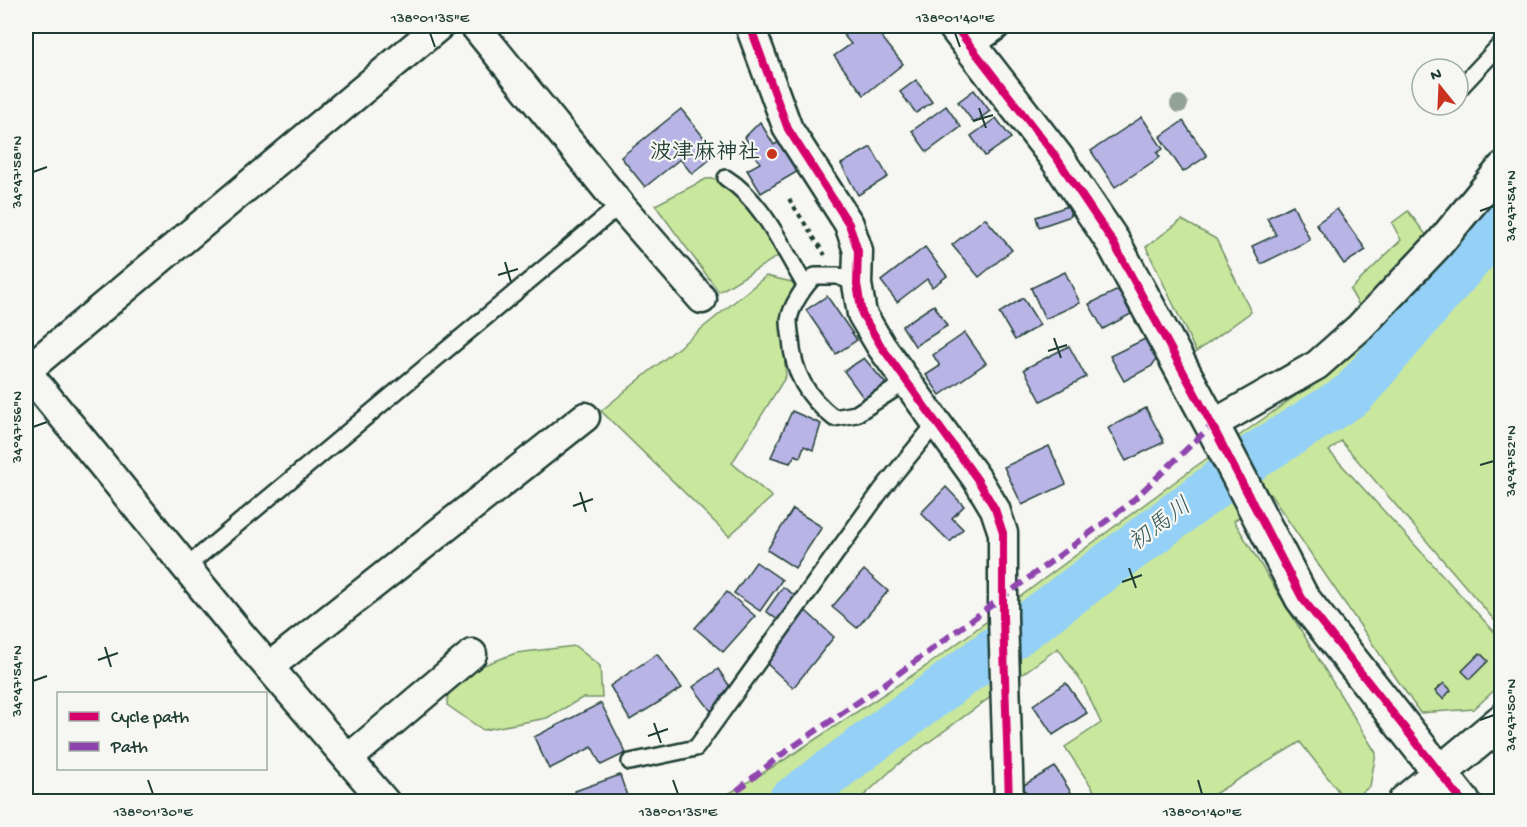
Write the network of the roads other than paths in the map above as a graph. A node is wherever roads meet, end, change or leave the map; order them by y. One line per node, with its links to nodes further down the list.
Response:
1 (439, 26): 13 (street)
2 (475, 26): 9 (street)
3 (750, 26): 10 (street)
4 (974, 32): 17 (street)
5 (1502, 43): 6 (lane)
6 (1470, 77)
7 (1502, 167): 17 (street)
8 (726, 178): 11 (lane)
9 (620, 205): 12 (street); 18 (lane)
10 (847, 280): 11 (lane); 14 (street)
11 (805, 285): 14 (lane)
12 (702, 298)
13 (26, 371): 18 (street)
14 (907, 381): 16 (street)
15 (585, 417): 20 (street)
16 (936, 423): 23 (lane); 26 (street)
17 (1215, 432): 24 (street)
18 (186, 567): 20 (street)
19 (472, 654): 22 (street)
20 (269, 667): 22 (street)
21 (1502, 721): 24 (street)
22 (348, 759): 25 (street)
23 (630, 762)
24 (1440, 773): 27 (street); 28 (street)
25 (385, 801)
26 (1009, 801)
27 (1405, 801)
28 (1463, 801)

